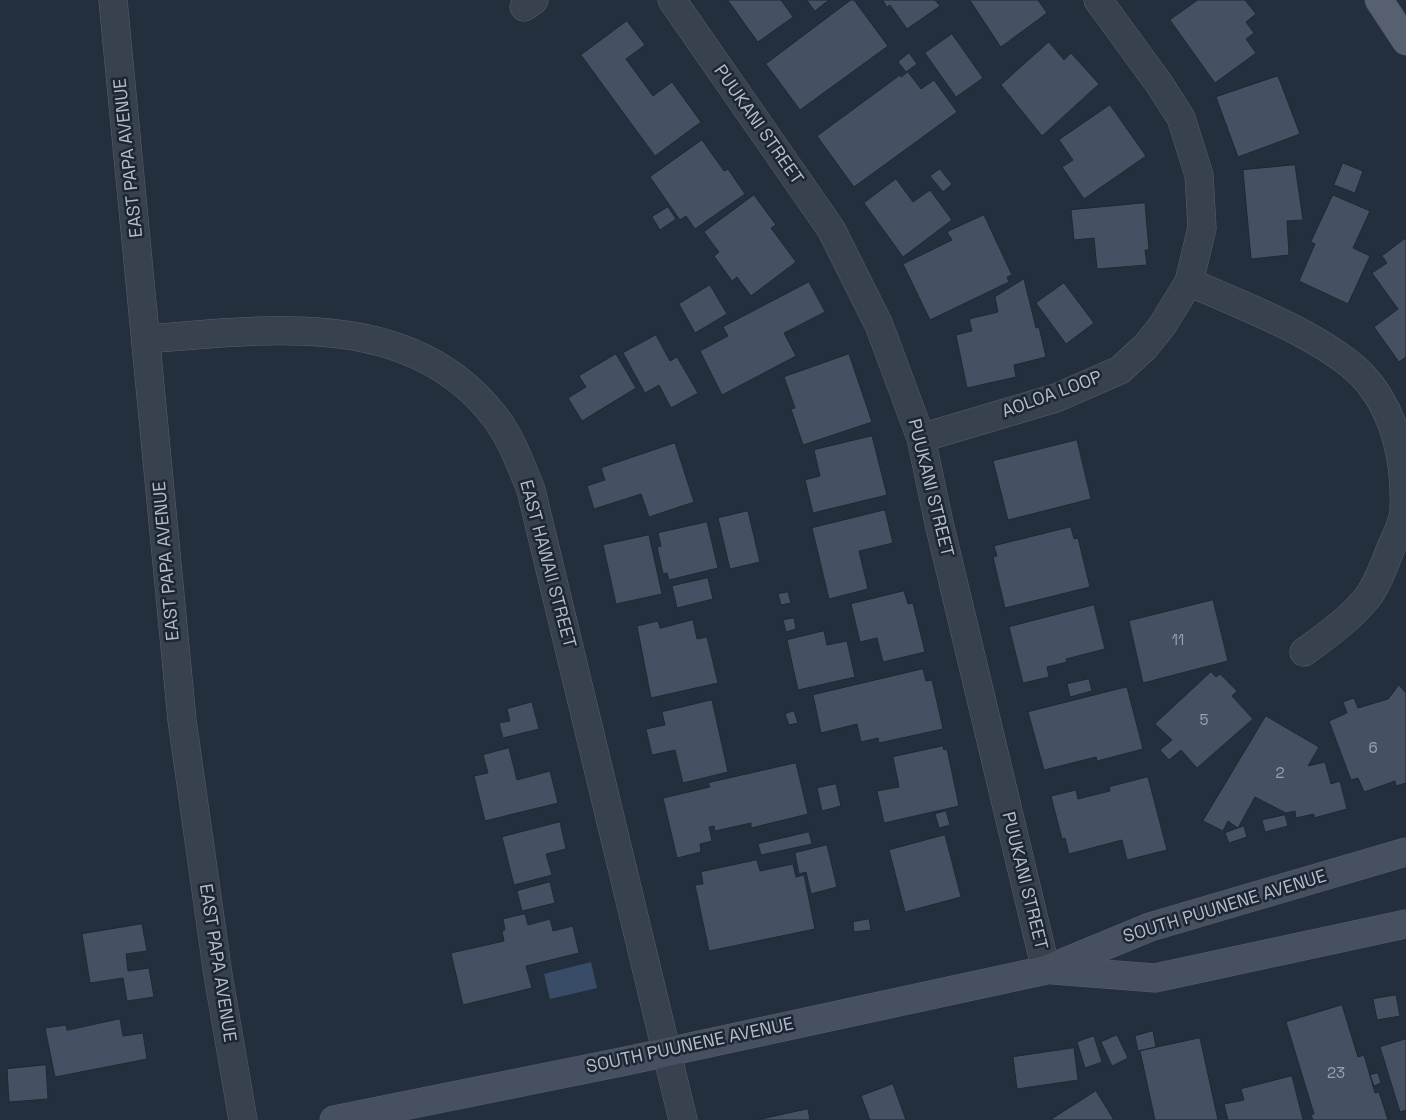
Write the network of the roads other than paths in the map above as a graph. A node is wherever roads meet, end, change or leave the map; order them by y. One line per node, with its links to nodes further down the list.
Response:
1 (113, 0): 7 (street, EAST PAPA AVENUE)
2 (672, 0): 8 (street, PUUKANI STREET)
3 (1098, 0): 6 (street, AOLOA LOOP)
4 (1379, 0): 5 (main road)
5 (1406, 41)
6 (1189, 282): 8 (street, AOLOA LOOP); 9 (street)
7 (146, 339): 13 (street, EAST HAWAII STREET); 14 (street, EAST PAPA AVENUE)
8 (921, 438): 12 (street, PUUKANI STREET)
9 (1304, 652)
10 (1406, 852): 12 (main road, SOUTH PUUNENE AVENUE)
11 (1406, 924): 12 (main road, SOUTH PUUNENE AVENUE)
12 (1046, 970): 13 (main road, SOUTH PUUNENE AVENUE)
13 (666, 1052): 15 (main road, SOUTH PUUNENE AVENUE); 16 (street, EAST HAWAII STREET)
14 (243, 1120)
15 (334, 1120)
16 (683, 1120)

